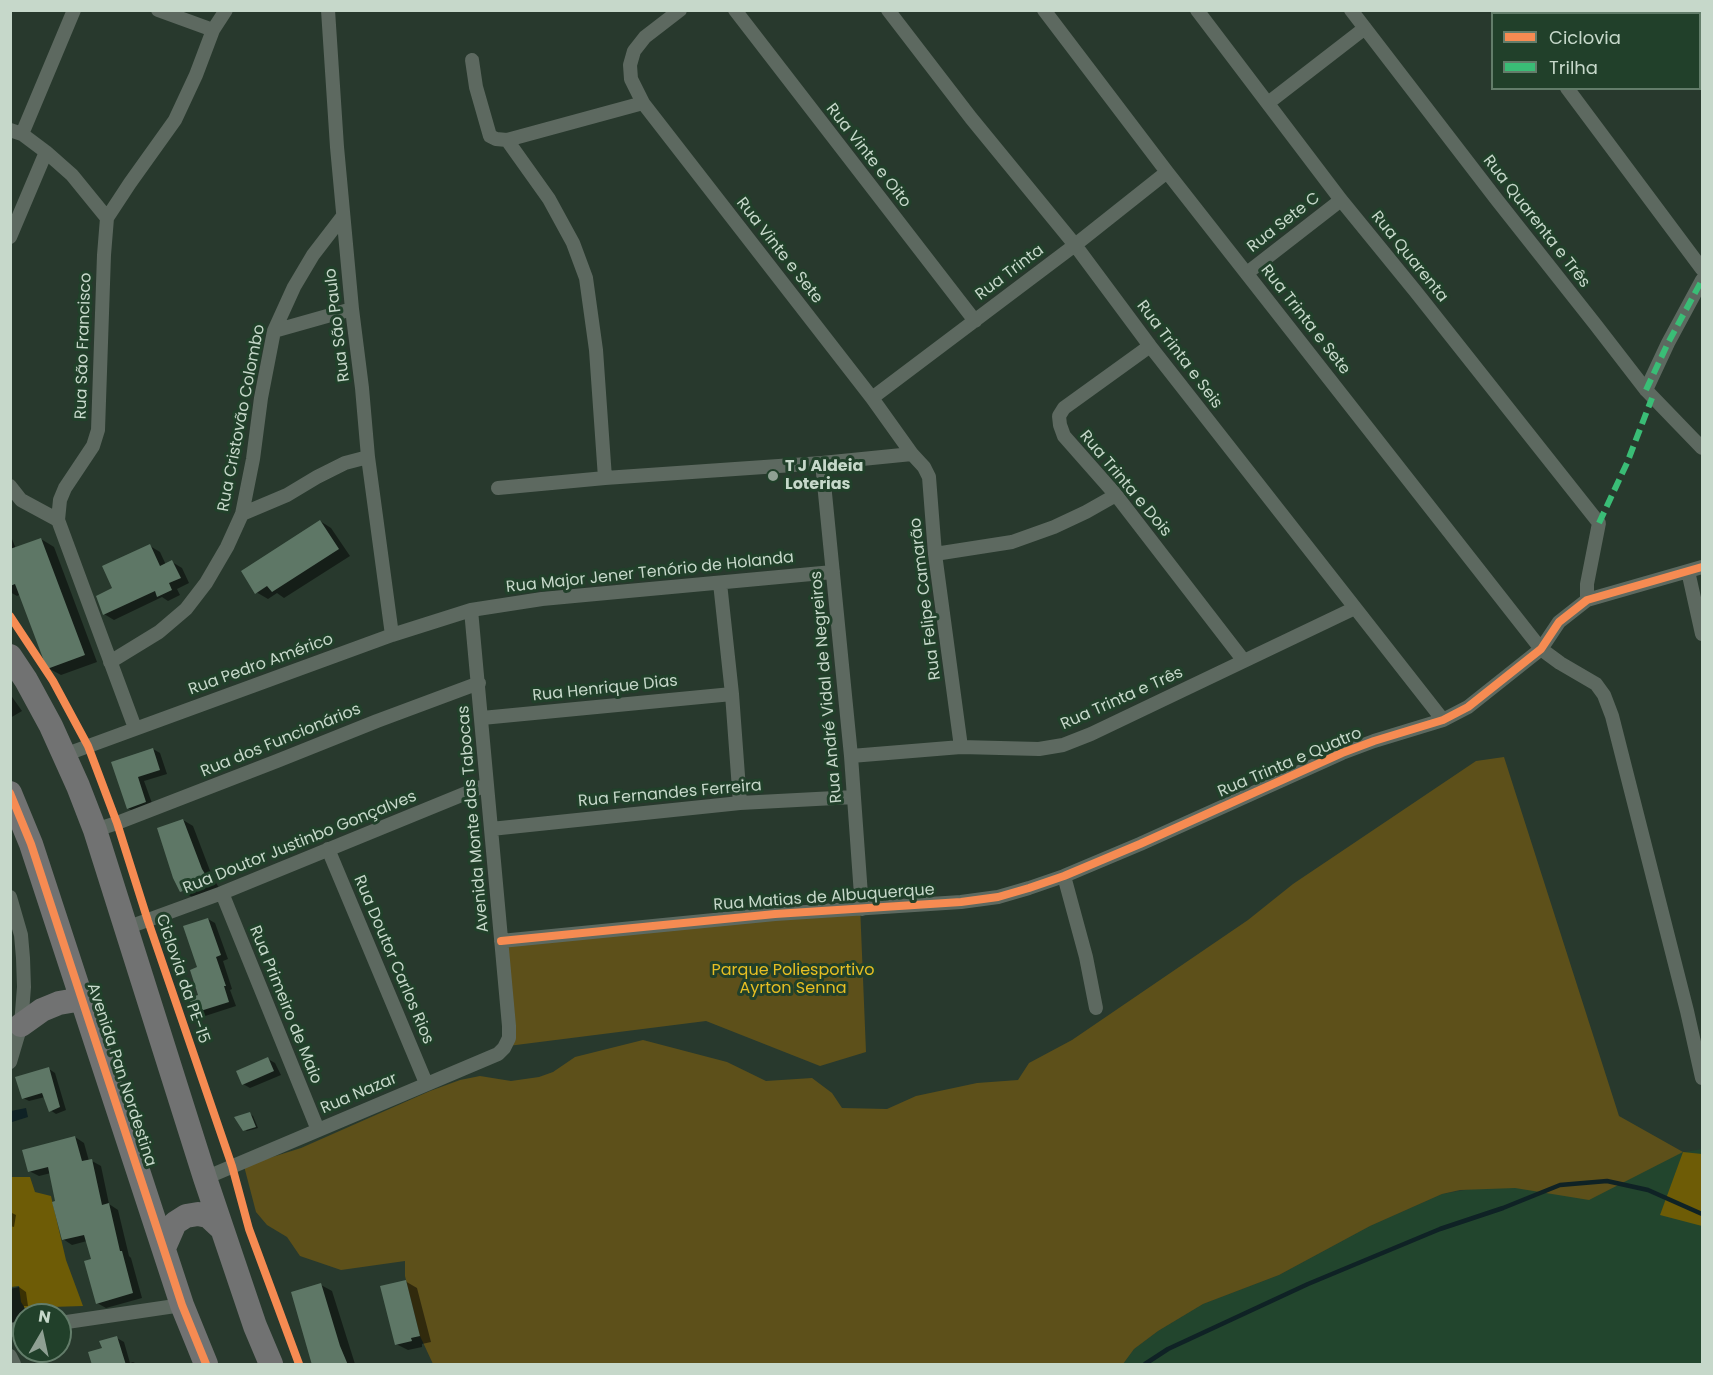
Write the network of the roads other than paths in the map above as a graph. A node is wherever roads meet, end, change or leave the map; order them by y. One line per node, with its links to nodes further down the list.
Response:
1 (74, 10): 17 (street)
2 (158, 10): 12 (street)
3 (226, 10): 12 (street)
4 (328, 10): 22 (street, Rua São Paulo)
5 (680, 10): 15 (street, Rua Vinte e Sete)
6 (735, 10): 30 (street, Rua Vinte e Oito)
7 (888, 10): 25 (street, Rua Trinta e Seis)
8 (1044, 10): 20 (street, Rua Trinta e Sete)
9 (1197, 10): 16 (street, Rua Quarenta)
10 (1351, 10): 11 (street, Rua Quarenta e Três)
11 (1365, 28): 16 (street); 33 (street, Rua Quarenta e Três)
12 (213, 30): 23 (street)
13 (472, 60): 18 (street)
14 (1568, 90): 26 (street)
15 (643, 103): 18 (street); 34 (street, Rua Vinte e Sete)
16 (1268, 103): 21 (street, Rua Quarenta)
17 (16, 132): 19 (street)
18 (507, 140): 39 (street)
19 (46, 152): 23 (street); 24 (street)
20 (1167, 172): 25 (street, Rua Trinta); 27 (street, Rua Trinta e Sete)
21 (1341, 200): 27 (street, Rua Sete C); 50 (street, Rua Quarenta)
22 (343, 216): 29 (street, Rua São Paulo); 31 (street, Rua Cristovão Colombo)
23 (108, 218): 44 (street, Rua São Francisco)
24 (10, 237)
25 (1075, 245): 30 (street, Rua Trinta); 32 (street, Rua Trinta e Seis)
26 (1702, 269)
27 (1247, 273): 55 (street, Rua Trinta e Sete)
28 (1702, 280): 33 (street)
29 (352, 309): 31 (street); 37 (street, Rua São Paulo)
30 (975, 321): 34 (street, Rua Trinta)
31 (274, 331): 43 (street, Rua Cristovão Colombo)
32 (1150, 346): 42 (street, Rua Trinta e Dois); 51 (street, Rua Trinta e Seis)
33 (1646, 390): 35 (street, Rua Quarenta e Três)
34 (872, 399): 36 (street, Rua Vinte e Sete)
35 (1702, 448)
36 (912, 454): 38 (street); 45 (street, Rua Felipe Camarão)
37 (368, 457): 43 (street); 54 (street, Rua São Paulo)
38 (822, 463): 39 (street); 48 (street, Rua André Vidal de Negreiros)
39 (605, 478): 41 (street)
40 (10, 486): 44 (street)
41 (498, 488)
42 (1116, 495): 45 (street); 57 (street, Rua Trinta e Dois)
43 (242, 514): 58 (street, Rua Cristovão Colombo)
44 (58, 520): 58 (street)
45 (934, 554): 64 (street, Rua Felipe Camarão)
46 (1702, 567): 47 (street)
47 (1688, 571): 50 (street); 53 (street)
48 (833, 572): 49 (street, Rua Major Jener Tenório de Holanda); 66 (street, Rua André Vidal de Negreiros)
49 (720, 583): 52 (street, Rua Major Jener Tenório de Holanda); 60 (street)
50 (1587, 600): 55 (street, Rua Trinta e Quatro)
51 (1355, 608): 57 (street, Rua Trinta e Três); 62 (street, Rua Trinta e Seis)
52 (471, 610): 54 (street, Rua Pedro Américo); 59 (street, Avenida Monte das Tabocas)
53 (1702, 634)
54 (392, 635): 63 (street, Rua Pedro Américo)
55 (1541, 650): 62 (street, Rua Trinta e Quatro); 86 (street)
56 (10, 656): 65 (highway)
57 (1245, 661): 64 (street, Rua Trinta e Três)
58 (110, 662): 63 (street)
59 (479, 684): 61 (street, Avenida Monte das Tabocas); 72 (street, Rua dos Funcionários)
60 (732, 694): 61 (street, Rua Henrique Dias); 70 (street)
61 (482, 718): 67 (street, Avenida Monte das Tabocas)
62 (1443, 720): 73 (street, Rua Trinta e Quatro)
63 (135, 729): 65 (street, Rua Pedro Américo)
64 (961, 747): 66 (street, Rua Trinta e Três)
65 (64, 755): 72 (highway)
66 (851, 756): 69 (street, Rua André Vidal de Negreiros)
67 (486, 785): 71 (street, Avenida Monte das Tabocas); 74 (street, Rua Doutor Justinbo Gonçalves)
68 (10, 793): 81 (highway, Avenida Pan Nordestina)
69 (854, 797): 70 (street, Rua Fernandes Ferreira); 78 (street, Rua André Vidal de Negreiros)
70 (740, 802): 71 (street, Rua Fernandes Ferreira)
71 (491, 829): 80 (street, Avenida Monte das Tabocas)
72 (95, 830): 79 (highway)
73 (1140, 844): 75 (street, Rua Matias de Albuquerque)
74 (328, 849): 76 (street, Rua Doutor Justinbo Gonçalves); 87 (street, Rua Doutor Carlos Rios)
75 (1064, 876): 78 (street, Rua Matias de Albuquerque); 82 (street)
76 (222, 893): 79 (street, Rua Doutor Justinbo Gonçalves); 88 (street, Rua Primeiro de Maio)
77 (10, 897): 83 (street)
78 (862, 909): 80 (street, Rua Matias de Albuquerque)
79 (126, 928): 89 (highway)
80 (501, 941): 84 (street, Avenida Monte das Tabocas)
81 (82, 999): 83 (highway); 91 (highway, Avenida Pan Nordestina)
82 (1095, 1008)
83 (21, 1025): 85 (street)
84 (509, 1026): 87 (street, Rua Nazar)
85 (10, 1062)
86 (1702, 1078)
87 (426, 1083): 88 (street, Rua Nazar)
88 (318, 1130): 89 (street, Rua Nazar)
89 (205, 1178): 90 (highway)
90 (222, 1229): 91 (highway); 97 (highway)
91 (164, 1248): 92 (highway, Avenida Pan Nordestina)
92 (182, 1305): 93 (street); 96 (highway, Avenida Pan Nordestina)
93 (72, 1321)
94 (10, 1356): 95 (street)
95 (14, 1365)
96 (206, 1365)
97 (271, 1365)

